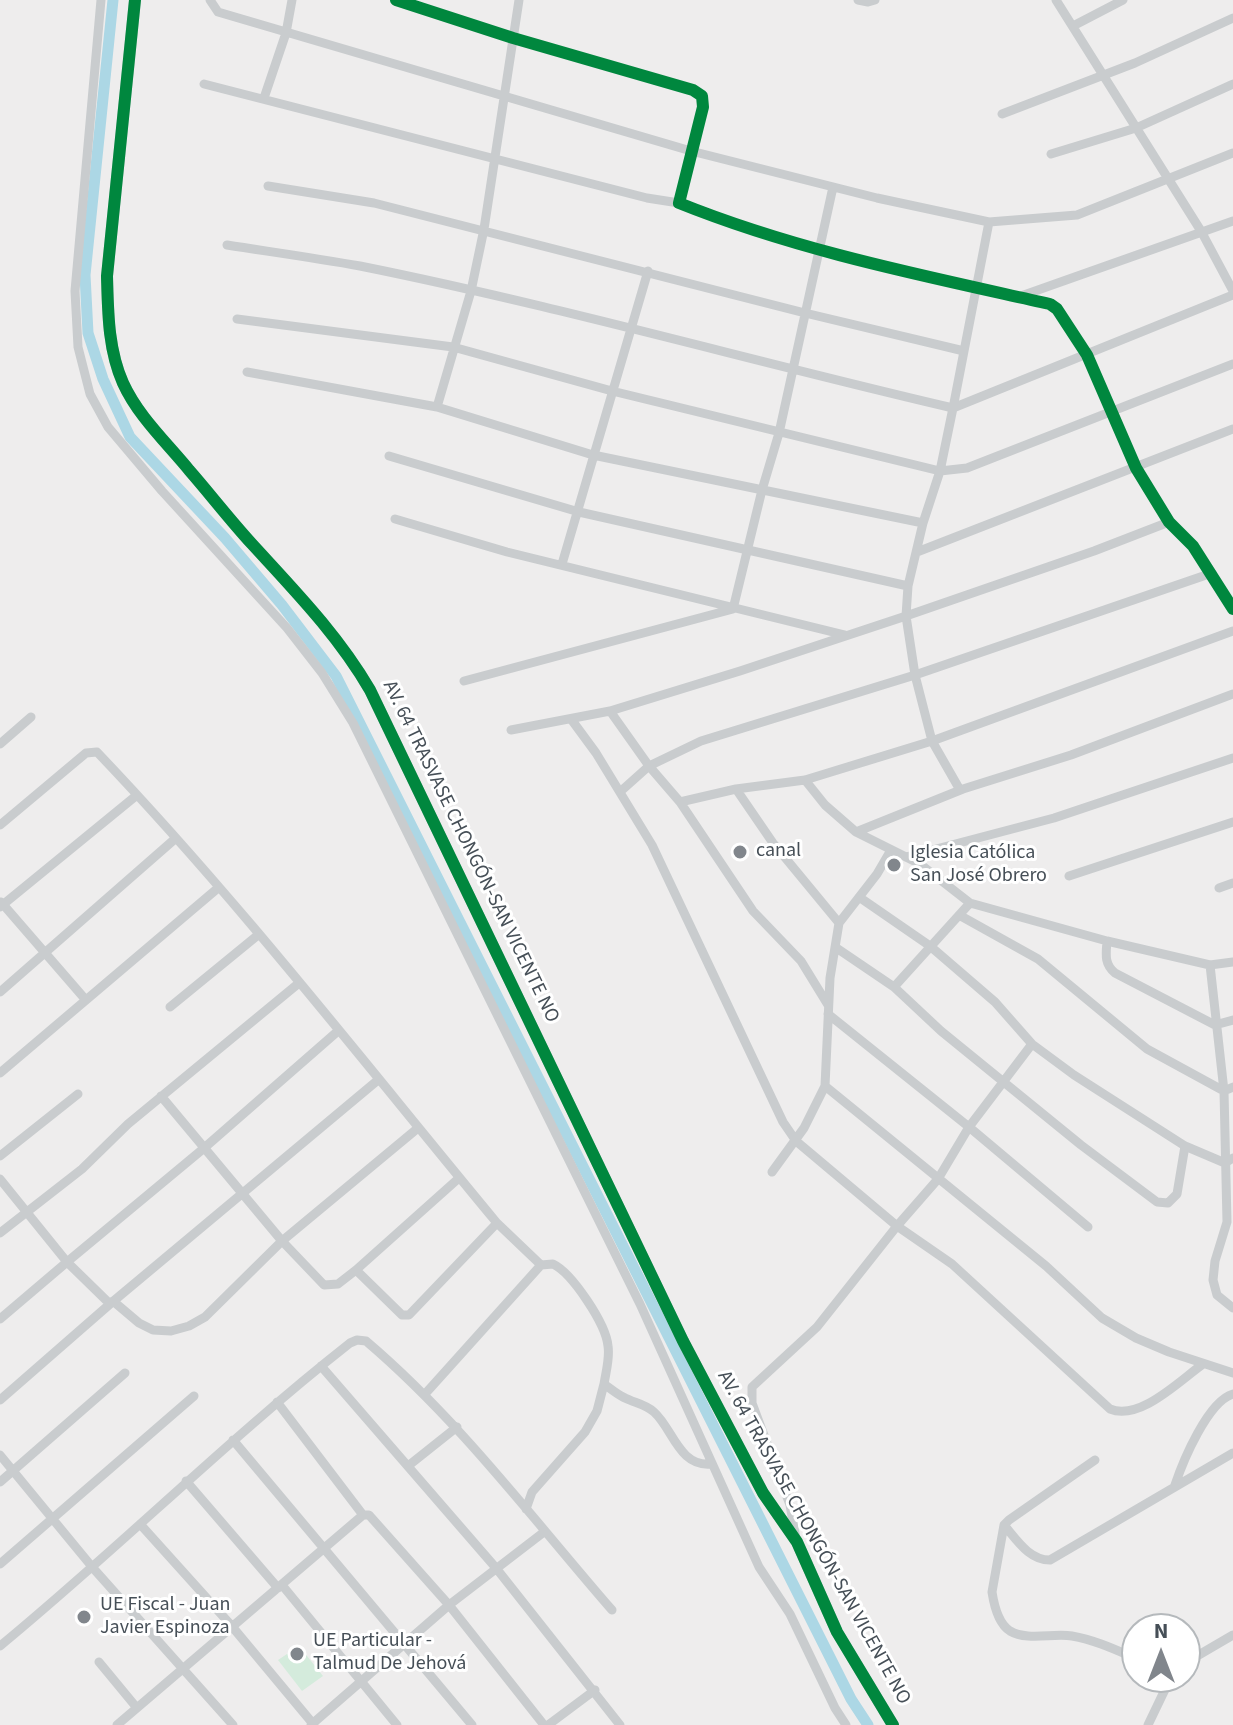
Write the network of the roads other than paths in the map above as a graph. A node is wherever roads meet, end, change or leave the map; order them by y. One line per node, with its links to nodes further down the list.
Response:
1 (101, 0): 171 (street)
2 (135, 0): 183 (street, AV. 64 TRASVASE CHONGÓN-SAN VICENTE NO)
3 (210, 0): 13 (street)
4 (292, 0): 13 (street)
5 (396, 0): 14 (street)
6 (519, 0): 14 (street)
7 (858, 0): 8 (street)
8 (875, 0)
9 (1056, 0): 12 (street)
10 (1123, 0): 12 (street)
11 (1233, 18): 15 (street)
12 (1073, 26): 15 (street)
13 (286, 33): 18 (street); 19 (street)
14 (513, 38): 19 (street); 22 (street)
15 (1101, 75): 20 (street); 21 (street)
16 (204, 84): 18 (street)
17 (1233, 84): 21 (street)
18 (264, 98): 25 (street)
19 (504, 98): 22 (street); 25 (street)
20 (1002, 114)
21 (1136, 128): 24 (street); 26 (street)
22 (691, 151): 28 (street); 29 (street)
23 (1233, 153): 26 (street)
24 (1051, 154)
25 (495, 157): 29 (street); 32 (street)
26 (1169, 179): 31 (street); 33 (street)
27 (268, 186): 32 (street)
28 (833, 187): 31 (street); 35 (street)
29 (679, 203): 35 (street)
30 (1233, 221): 33 (street)
31 (989, 222): 38 (street)
32 (484, 229): 36 (street); 39 (street)
33 (1202, 233): 37 (street); 40 (street)
34 (227, 245): 39 (street)
35 (818, 249): 38 (street); 41 (street)
36 (648, 271): 41 (street); 43 (street)
37 (1232, 289): 46 (street)
38 (978, 290): 40 (street); 45 (street)
39 (471, 291): 43 (street); 44 (street)
40 (1018, 297): 46 (street)
41 (805, 313): 45 (street); 48 (street)
42 (237, 319): 44 (street)
43 (631, 329): 48 (street); 50 (street)
44 (453, 347): 50 (street); 51 (street)
45 (964, 351): 52 (street)
46 (1087, 355): 52 (street); 53 (street)
47 (1233, 364): 53 (street)
48 (792, 371): 52 (street); 55 (street)
49 (247, 372): 51 (street)
50 (612, 391): 55 (street); 56 (street)
51 (437, 407): 56 (street)
52 (953, 408): 59 (street)
53 (1112, 410): 58 (street); 59 (street)
54 (1233, 429): 58 (street)
55 (779, 433): 59 (street); 60 (street)
56 (593, 455): 60 (street); 61 (street)
57 (389, 456): 61 (street)
58 (1136, 468): 63 (street); 66 (street)
59 (940, 471): 64 (street)
60 (762, 490): 64 (street); 65 (street)
61 (579, 512): 65 (street); 67 (street)
62 (395, 519): 67 (street)
63 (1169, 522): 68 (street); 72 (street)
64 (923, 523): 66 (street)
65 (747, 550): 69 (street); 70 (street)
66 (917, 552): 69 (street)
67 (562, 564): 70 (street)
68 (1212, 573): 71 (street); 75 (street)
69 (908, 586): 72 (street)
70 (733, 609): 74 (street); 76 (street)
71 (1233, 609)
72 (906, 616): 74 (street); 75 (street)
73 (1233, 631): 82 (street)
74 (848, 635): 78 (street)
75 (915, 675): 82 (street); 85 (street)
76 (464, 681)
77 (1233, 694): 88 (street)
78 (610, 711): 80 (street); 85 (street)
79 (31, 717): 83 (street)
80 (571, 719): 81 (street); 89 (street)
81 (511, 730)
82 (932, 741): 86 (street); 88 (street)
83 (0, 744)
84 (1233, 758): 97 (street)
85 (649, 766): 89 (street); 91 (street)
86 (805, 780): 87 (street); 94 (street)
87 (736, 789): 91 (street); 106 (street)
88 (960, 790): 94 (street)
89 (621, 791): 133 (street)
90 (137, 795): 93 (street); 95 (street); 104 (street)
91 (680, 802): 119 (street)
92 (1233, 822): 98 (street)
93 (0, 825)
94 (856, 832): 96 (street)
95 (176, 838): 100 (street); 111 (street)
96 (891, 850): 97 (street); 102 (street)
97 (906, 857): 103 (street)
98 (1069, 876)
99 (1233, 883): 101 (street)
100 (218, 888): 107 (street); 117 (street)
101 (1219, 888)
102 (859, 897): 106 (street); 109 (street)
103 (970, 903): 105 (street); 108 (street)
104 (1, 904): 111 (street)
105 (959, 915): 109 (street); 128 (street)
106 (839, 923): 110 (street)
107 (258, 935): 114 (street); 118 (street)
108 (1107, 941): 113 (street); 121 (street)
109 (930, 946): 115 (street); 123 (street)
110 (835, 947): 115 (street); 119 (street)
111 (44, 954): 116 (street); 117 (street)
112 (1233, 962): 113 (street)
113 (1210, 965): 121 (street)
114 (299, 983): 122 (street); 130 (street)
115 (894, 987): 126 (street)
116 (0, 992)
117 (85, 999): 124 (street)
118 (170, 1007)
119 (828, 1010): 127 (street); 131 (street)
120 (1233, 1020): 121 (street)
121 (1215, 1025): 128 (street)
122 (338, 1031): 125 (street); 135 (street)
123 (1032, 1044): 126 (street); 134 (street)
124 (0, 1073)
125 (378, 1080): 132 (street); 142 (street)
126 (1003, 1080): 131 (street); 134 (street)
127 (825, 1086): 133 (street); 141 (street)
128 (1229, 1089): 137 (street)
129 (78, 1094): 136 (street)
130 (161, 1096): 135 (street); 143 (street)
131 (969, 1127): 141 (street); 147 (street)
132 (418, 1128): 139 (street); 149 (street)
133 (796, 1141): 138 (street); 146 (street)
134 (1185, 1146): 137 (street)
135 (203, 1149): 142 (street); 150 (street)
136 (0, 1156)
137 (1229, 1160): 144 (street)
138 (772, 1172)
139 (459, 1178): 145 (street); 152 (street)
140 (0, 1179): 143 (street)
141 (938, 1179): 146 (street); 156 (street)
142 (242, 1194): 149 (street); 153 (street)
143 (27, 1210): 148 (street); 150 (street)
144 (1230, 1221): 154 (street)
145 (497, 1223): 151 (street); 152 (street)
146 (897, 1226): 156 (street); 183 (street)
147 (1088, 1227)
148 (0, 1233)
149 (282, 1241): 152 (street); 153 (street)
150 (67, 1262): 153 (street); 155 (street)
151 (541, 1265): 160 (street); 161 (street)
152 (356, 1270)
153 (112, 1302): 164 (street)
154 (1233, 1308)
155 (0, 1319)
156 (1203, 1364): 159 (street)
157 (321, 1366): 161 (street); 165 (street); 172 (street)
158 (125, 1373): 173 (street)
159 (1233, 1373)
160 (604, 1384): 171 (street); 177 (street)
161 (425, 1394): 166 (street)
162 (1233, 1394): 176 (street)
163 (194, 1396): 179 (street)
164 (0, 1400)
165 (277, 1402): 167 (street); 178 (street)
166 (457, 1427): 172 (street); 177 (street)
167 (233, 1440): 174 (street); 184 (street)
168 (1233, 1453): 176 (street)
169 (0, 1455): 173 (street)
170 (1095, 1460): 181 (street)
171 (711, 1464): 210 (street)
172 (408, 1466): 187 (street)
173 (14, 1471): 175 (street); 179 (street)
174 (186, 1481): 180 (street); 188 (street)
175 (0, 1482)
176 (1175, 1485): 181 (street)
177 (526, 1509): 182 (street)
178 (363, 1515): 184 (street); 189 (street)
179 (52, 1519): 185 (street); 186 (street)
180 (140, 1524): 186 (street); 191 (street)
181 (1004, 1525): 195 (street)
182 (544, 1532): 187 (street); 190 (street)
183 (797, 1542): 211 (street, AV. 64 TRASVASE CHONGÓN-SAN VICENTE NO)
184 (323, 1547): 188 (street); 193 (street)
185 (0, 1564)
186 (93, 1568): 194 (street); 198 (street)
187 (496, 1568): 189 (street); 200 (street)
188 (280, 1586): 191 (street); 199 (street)
189 (449, 1605): 193 (street); 208 (street)
190 (612, 1610)
191 (232, 1626): 198 (street); 204 (street)
192 (1233, 1635): 196 (street)
193 (405, 1643): 199 (street); 207 (street)
194 (0, 1646)
195 (1121, 1652)
196 (1201, 1654)
197 (99, 1662): 202 (street)
198 (183, 1667): 202 (street); 203 (street)
199 (361, 1682): 204 (street); 206 (street)
200 (595, 1690): 208 (street); 209 (street)
201 (1163, 1693): 212 (street)
202 (137, 1708): 205 (street)
203 (227, 1723)
204 (313, 1724)
205 (117, 1725)
206 (397, 1725)
207 (472, 1725)
208 (546, 1725)
209 (620, 1725)
210 (846, 1725)
211 (893, 1725)
212 (1148, 1725)

